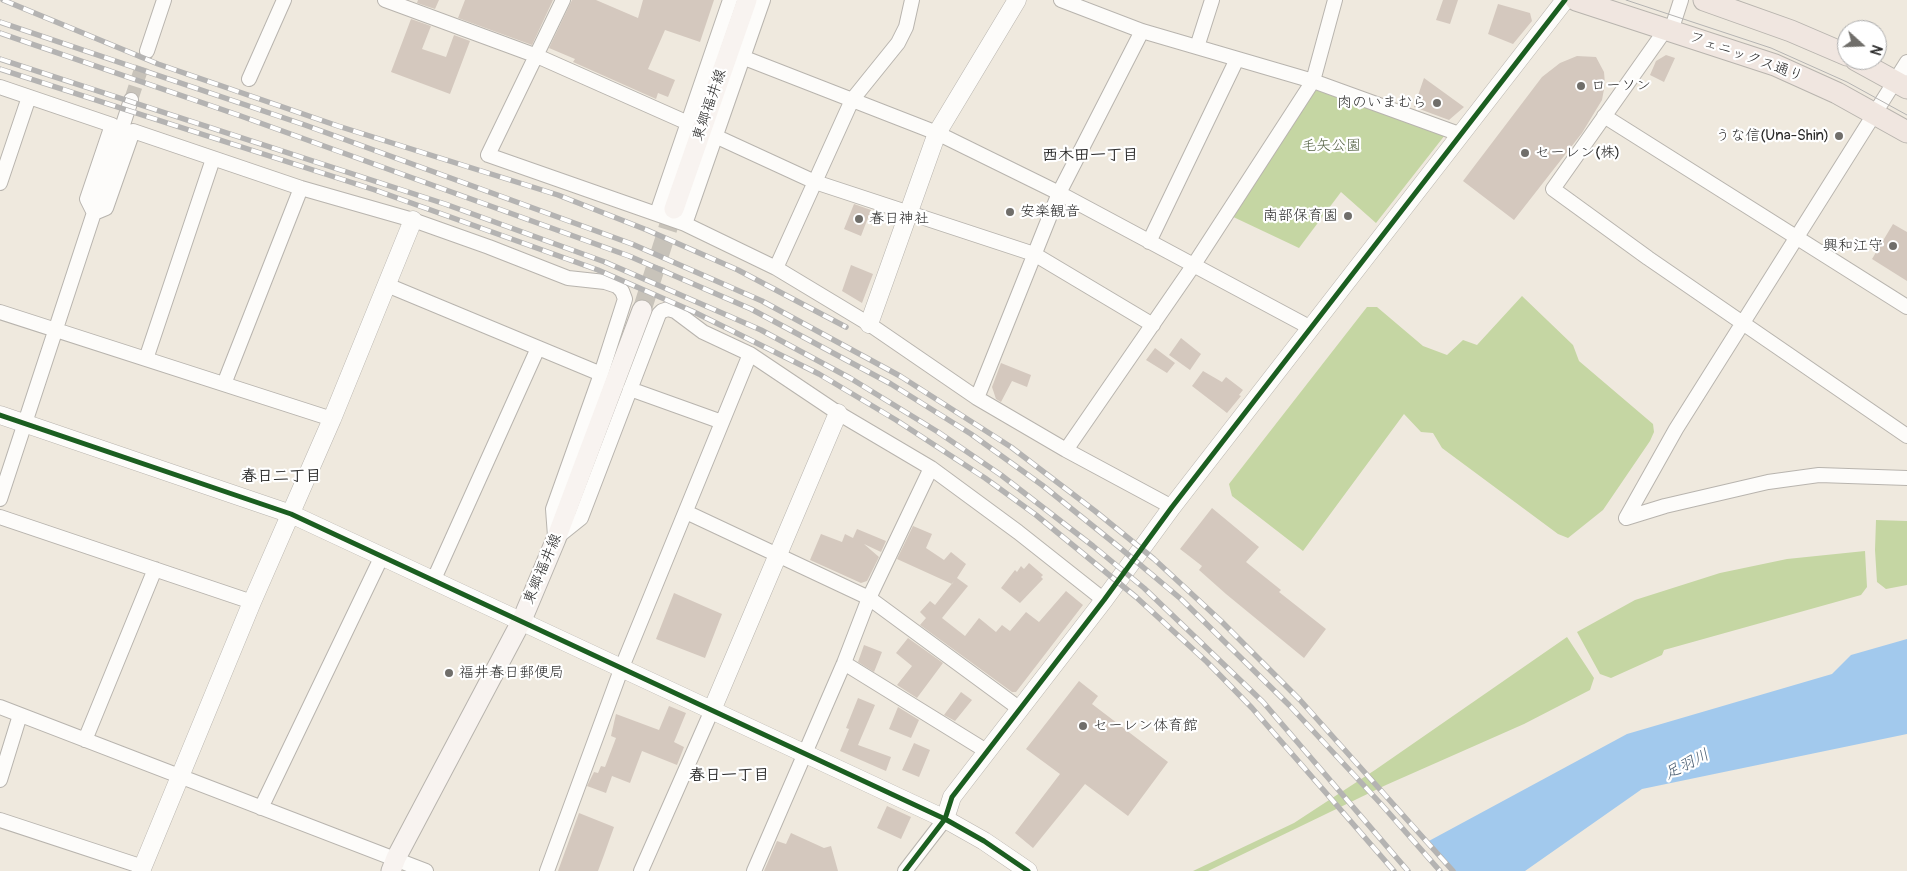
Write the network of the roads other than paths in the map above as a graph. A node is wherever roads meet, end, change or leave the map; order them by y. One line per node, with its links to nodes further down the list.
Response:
1 (164, 0): 20 (street)
2 (284, 0): 27 (street)
3 (385, 0): 22 (street)
4 (563, 0): 22 (street)
5 (730, 0): 36 (street)
6 (746, 0): 48 (main road, 東郷福井線)
7 (763, 0): 23 (street)
8 (912, 0): 33 (street)
9 (1017, 0): 38 (street)
10 (1061, 0): 17 (street)
11 (1212, 0): 19 (street)
12 (1335, 0): 28 (street)
13 (1565, 0): 39 (street)
14 (1576, 0): 18 (main road, フェニックス通り)
15 (1681, 0): 18 (street)
16 (1704, 0): 21 (main road)
17 (1142, 30): 19 (street); 45 (street)
18 (1669, 30): 34 (main road, フェニックス通り); 35 (street)
19 (1197, 47): 24 (street)
20 (147, 51)
21 (1837, 51)
22 (537, 56): 36 (street); 48 (street)
23 (742, 57): 33 (street); 40 (street)
24 (1237, 59): 28 (street); 51 (street)
25 (1907, 62): 29 (street)
26 (1874, 70): 29 (main road)
27 (249, 79)
28 (1313, 81): 39 (street); 53 (street)
29 (1901, 85): 34 (street)
30 (0, 87): 31 (street)
31 (29, 97): 43 (street); 46 (street)
32 (131, 100): 46 (street)
33 (852, 100): 38 (street); 42 (street)
34 (1875, 113): 37 (main road, フェニックス通り); 50 (street)
35 (1604, 116): 50 (street); 60 (street)
36 (688, 123): 48 (street)
37 (1907, 132)
38 (937, 133): 45 (street); 47 (street)
39 (1462, 135): 62 (street)
40 (715, 136): 42 (street); 48 (street)
41 (213, 159): 44 (street); 46 (street); 66 (street)
42 (815, 182): 47 (street); 54 (street)
43 (0, 183)
44 (301, 188): 49 (street); 68 (street)
45 (1059, 193): 51 (street); 52 (street)
46 (94, 213): 63 (street)
47 (908, 213): 52 (street); 59 (street)
48 (672, 215): 54 (street)
49 (413, 220): 55 (street); 67 (street)
50 (1798, 238): 56 (street); 60 (street)
51 (1149, 242): 53 (street)
52 (1034, 254): 61 (street); 70 (street)
53 (1193, 266): 61 (street); 62 (street)
54 (776, 268): 59 (street)
55 (387, 285): 64 (street); 73 (street)
56 (1907, 306)
57 (642, 310): 85 (main road, 東郷福井線)
58 (0, 312): 63 (street)
59 (869, 324): 70 (street)
60 (1743, 324): 76 (street); 79 (street)
61 (1153, 325): 77 (street)
62 (1311, 328): 81 (street)
63 (55, 330): 66 (street); 75 (street)
64 (538, 348): 67 (street); 89 (street)
65 (750, 354): 69 (street); 71 (street); 74 (street)
66 (146, 359): 68 (street)
67 (601, 374): 85 (street)
68 (224, 384): 73 (street)
69 (630, 389): 74 (street); 85 (street)
70 (977, 398): 77 (street)
71 (838, 413): 78 (street); 87 (street)
72 (0, 415): 75 (street)
73 (332, 419): 83 (street)
74 (722, 422): 82 (street)
75 (24, 423): 80 (street); 83 (street)
76 (1907, 436)
77 (1066, 450): 81 (street)
78 (931, 468): 90 (street); 91 (street)
79 (1907, 478)
80 (0, 499)
81 (1172, 507): 91 (street)
82 (686, 512): 87 (street); 95 (street)
83 (291, 514): 86 (street); 92 (street)
84 (0, 517): 88 (street)
85 (556, 539): 93 (main road, 東郷福井線)
86 (382, 556): 89 (street); 105 (street)
87 (777, 556): 90 (street); 98 (street)
88 (155, 569): 92 (street); 100 (street)
89 (434, 579): 93 (street)
90 (869, 598): 94 (street); 97 (street)
91 (1104, 600): 97 (street)
92 (252, 602): 103 (street)
93 (522, 620): 95 (street); 108 (main road, 東郷福井線)
94 (844, 663): 101 (street); 102 (street)
95 (622, 667): 98 (street); 111 (street)
96 (0, 707): 99 (street)
97 (1020, 709): 101 (street)
98 (712, 710): 102 (street); 112 (street)
99 (20, 715): 100 (street); 104 (street)
100 (85, 740): 103 (street)
101 (988, 752): 106 (street)
102 (805, 753): 106 (street); 113 (street)
103 (180, 777): 105 (street); 109 (street)
104 (0, 780)
105 (261, 808): 108 (street)
106 (945, 819): 114 (street); 115 (street)
107 (0, 820): 109 (street)
108 (393, 864): 110 (street)
109 (142, 869)
110 (426, 871)
111 (547, 871)
112 (641, 871)
113 (754, 871)
114 (905, 871)
115 (1028, 871)

